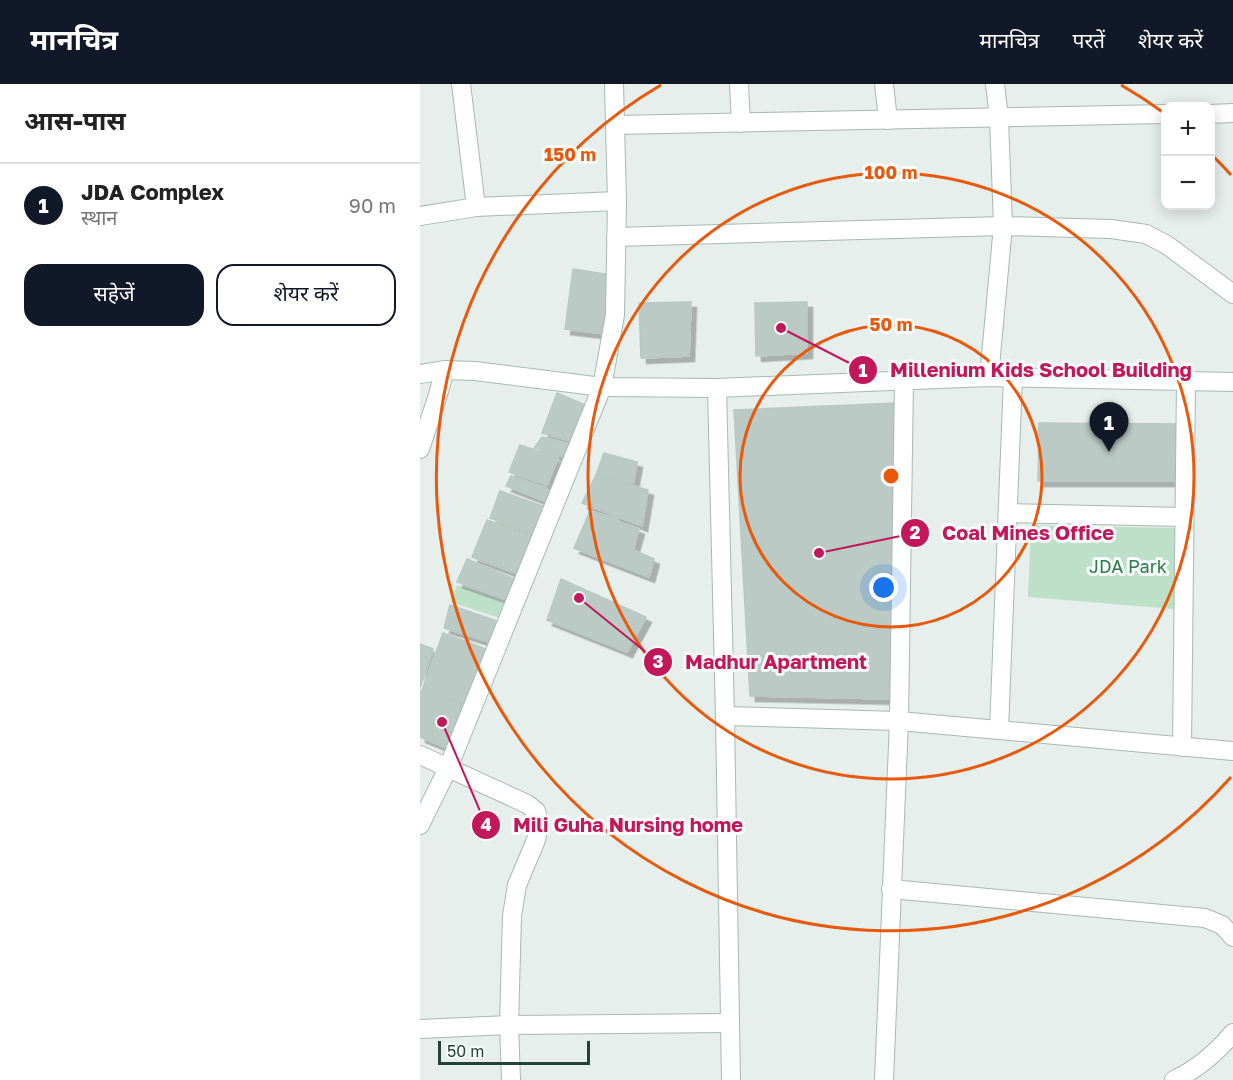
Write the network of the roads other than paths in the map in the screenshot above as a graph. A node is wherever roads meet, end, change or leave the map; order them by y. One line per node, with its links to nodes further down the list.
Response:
1 (461, 84): 14 (street)
2 (614, 84): 12 (street)
3 (739, 84): 11 (street)
4 (884, 84): 10 (street)
5 (995, 84): 9 (street)
6 (1233, 113): 8 (street)
7 (1161, 114): 9 (street)
8 (1215, 114)
9 (999, 118): 10 (street); 16 (street)
10 (888, 120): 11 (street)
11 (741, 123): 12 (street)
12 (616, 125): 13 (street)
13 (617, 201): 14 (street); 17 (street)
14 (476, 207): 15 (street)
15 (420, 216)
16 (1003, 226): 17 (street); 18 (street); 21 (street)
17 (616, 237): 26 (street)
18 (1233, 294)
19 (445, 370): 20 (street); 26 (street); 28 (street)
20 (420, 374)
21 (989, 377): 22 (street); 23 (street)
22 (1013, 378): 24 (street); 29 (street)
23 (904, 381): 27 (street); 32 (street)
24 (1186, 381): 25 (street); 30 (street)
25 (1233, 382)
26 (602, 387): 27 (street); 37 (street)
27 (717, 388): 31 (street)
28 (420, 449)
29 (1008, 513): 30 (street); 33 (street)
30 (1184, 517): 34 (street)
31 (725, 716): 32 (street); 41 (street)
32 (899, 721): 33 (street); 39 (street)
33 (999, 730): 34 (street)
34 (1182, 747): 35 (street)
35 (1233, 751)
36 (420, 755): 37 (street)
37 (448, 768): 38 (street); 42 (street)
38 (420, 825)
39 (891, 889): 40 (street); 47 (street)
40 (1233, 937)
41 (730, 1023): 42 (street); 46 (street)
42 (509, 1025): 43 (street); 45 (street)
43 (420, 1029)
44 (1233, 1033): 48 (street)
45 (511, 1080)
46 (731, 1080)
47 (884, 1080)
48 (1174, 1080)

